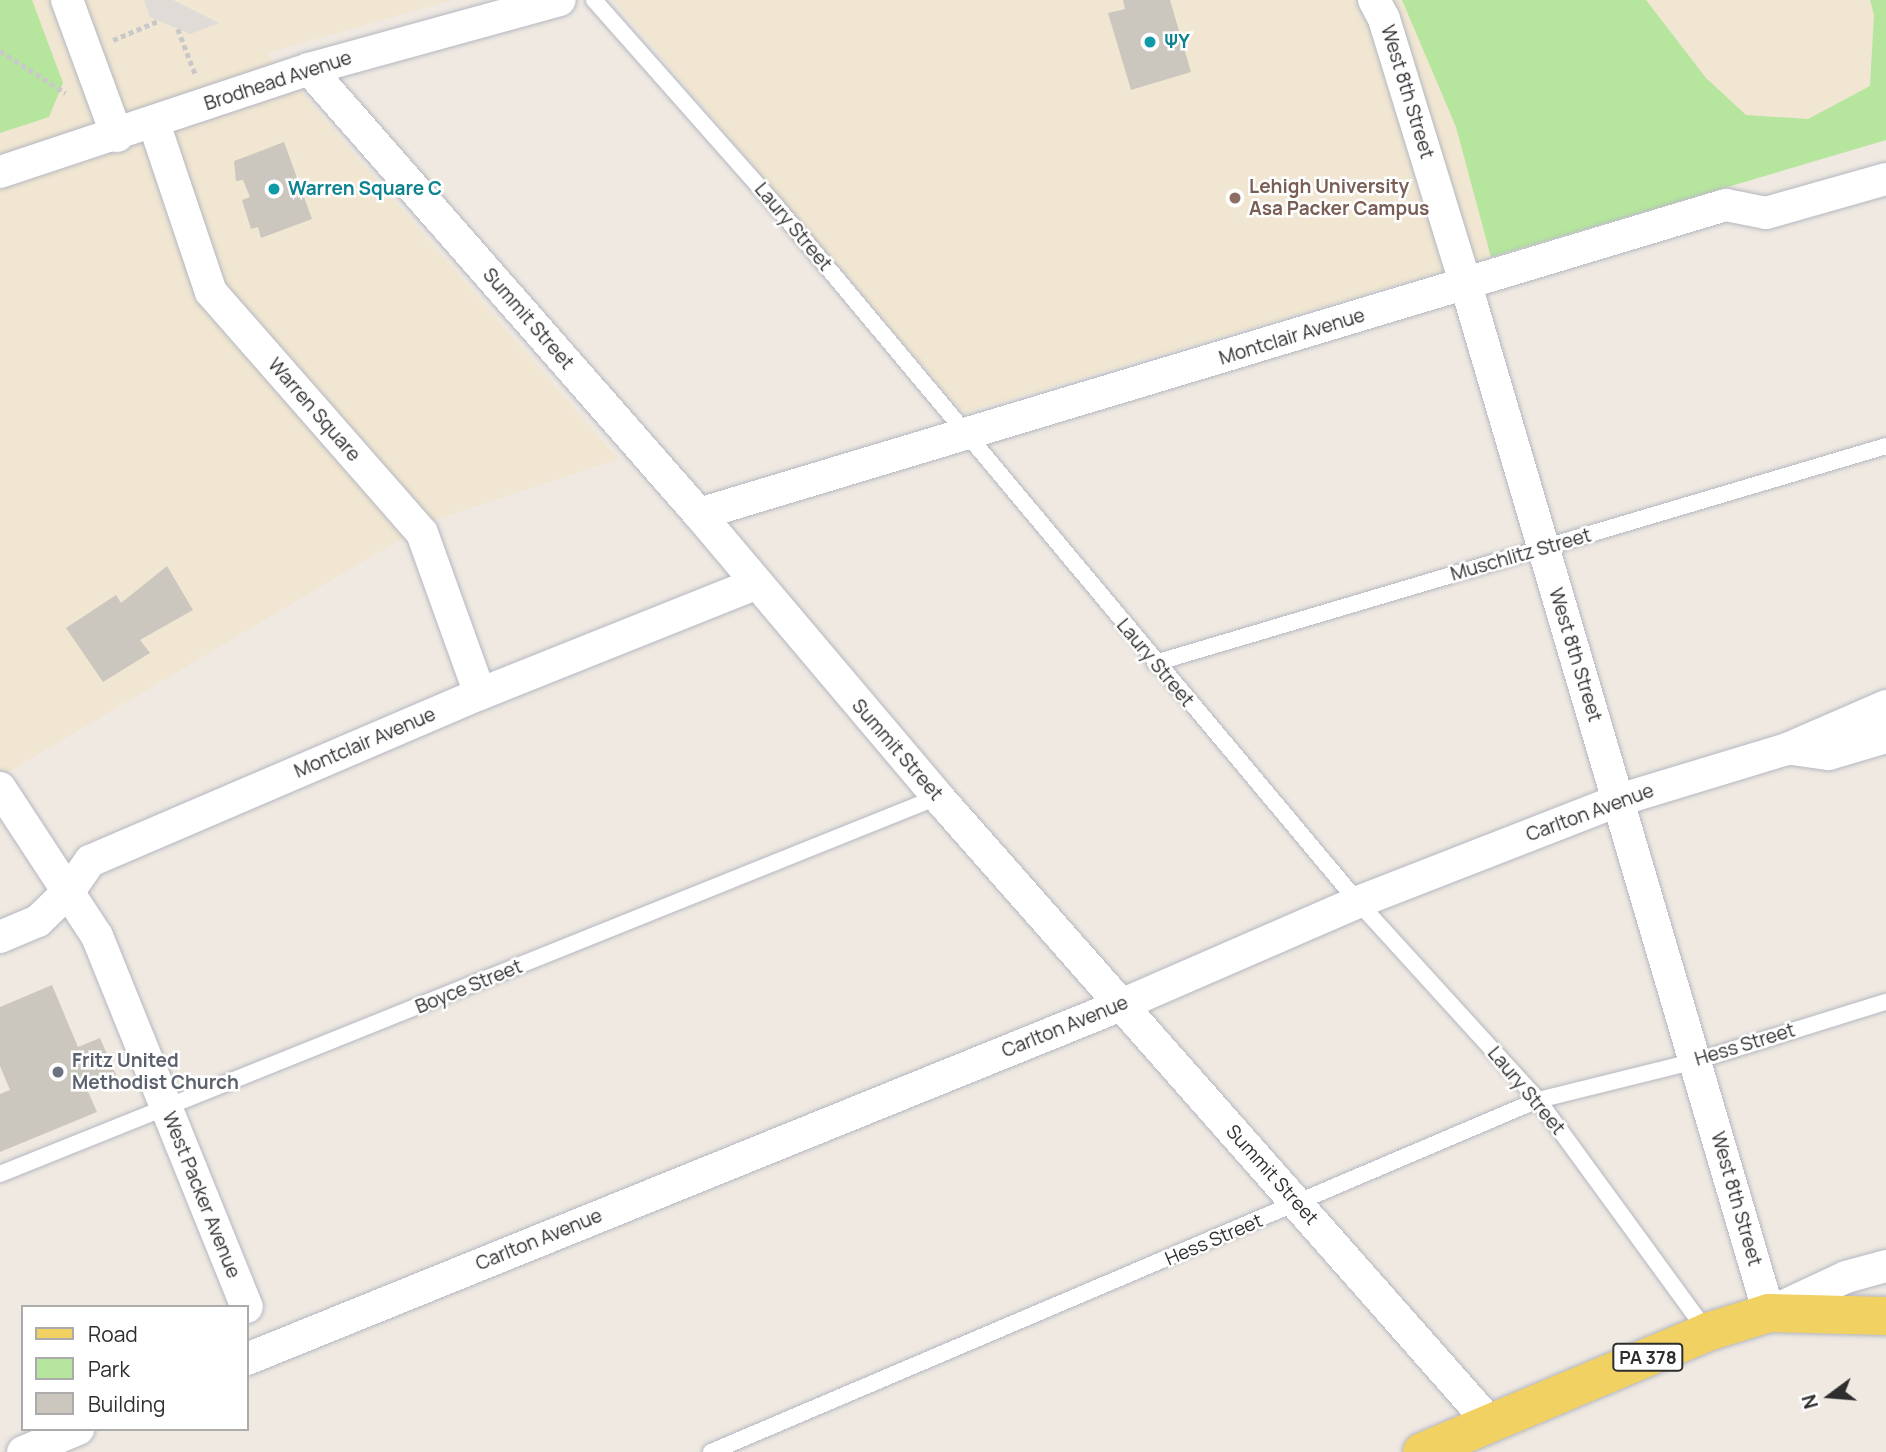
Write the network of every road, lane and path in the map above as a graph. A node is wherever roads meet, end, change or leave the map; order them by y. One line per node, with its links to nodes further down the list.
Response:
1 (67, 0): 13 (street)
2 (560, 0): 10 (street, Brodhead Avenue)
3 (594, 0): 17 (lane, Laury Street)
4 (1374, 0): 16 (street, West 8th Street)
5 (158, 21): 7 (path)
6 (178, 29): 9 (path)
7 (111, 41)
8 (0, 51): 11 (path)
9 (187, 52)
10 (309, 69): 12 (street, Brodhead Avenue); 19 (street, Summit Street)
11 (76, 102)
12 (154, 123): 13 (street, Brodhead Avenue); 23 (street, Warren Square)
13 (117, 136): 14 (street, Brodhead Avenue)
14 (0, 172)
15 (1886, 179): 16 (street, Montclair Avenue)
16 (1466, 285): 17 (street, Montclair Avenue); 20 (street, West 8th Street)
17 (964, 436): 19 (street, Montclair Avenue); 22 (lane, Laury Street)
18 (1886, 446): 20 (lane, Muschlitz Street)
19 (699, 514): 21 (street, Summit Street)
20 (1543, 548): 22 (lane, Muschlitz Street); 29 (street, West 8th Street)
21 (755, 584): 23 (street, Montclair Avenue); 28 (street, Summit Street)
22 (1155, 663): 31 (lane, Laury Street)
23 (480, 694): 30 (street, Montclair Avenue)
24 (1886, 706): 26 (street, Carlton Avenue)
25 (1886, 737): 26 (street)
26 (1787, 749): 29 (street, Carlton Avenue)
27 (0, 788): 30 (street, West Packer Avenue)
28 (938, 797): 34 (street, Summit Street); 37 (lane, Boyce Street)
29 (1619, 800): 31 (street, Carlton Avenue); 35 (street, West 8th Street)
30 (69, 891): 32 (street, Montclair Avenue); 37 (street, West Packer Avenue)
31 (1358, 902): 34 (street, Carlton Avenue); 36 (lane, Laury Street)
32 (0, 937)
33 (1886, 1002): 35 (lane, Hess Street)
34 (1121, 1005): 39 (street, Summit Street); 46 (street, Carlton Avenue)
35 (1696, 1061): 36 (lane, Hess Street); 43 (street, West 8th Street)
36 (1538, 1100): 39 (lane, Hess Street); 45 (lane, Laury Street)
37 (166, 1109): 38 (lane, Boyce Street); 41 (street, West Packer Avenue)
38 (0, 1174)
39 (1298, 1205): 47 (street, Summit Street); 50 (lane, Hess Street)
40 (1886, 1266): 43 (street)
41 (246, 1305)
42 (248, 1312): 46 (street, West Packer Avenue)
43 (1769, 1313): 44 (main road, PA 378); 45 (main road, PA 378)
44 (1886, 1316)
45 (1707, 1332): 47 (main road, PA 378)
46 (256, 1355)
47 (1491, 1424): 51 (main road, PA 378)
48 (73, 1431): 49 (street)
49 (23, 1452)
50 (711, 1452)
51 (1422, 1452)

